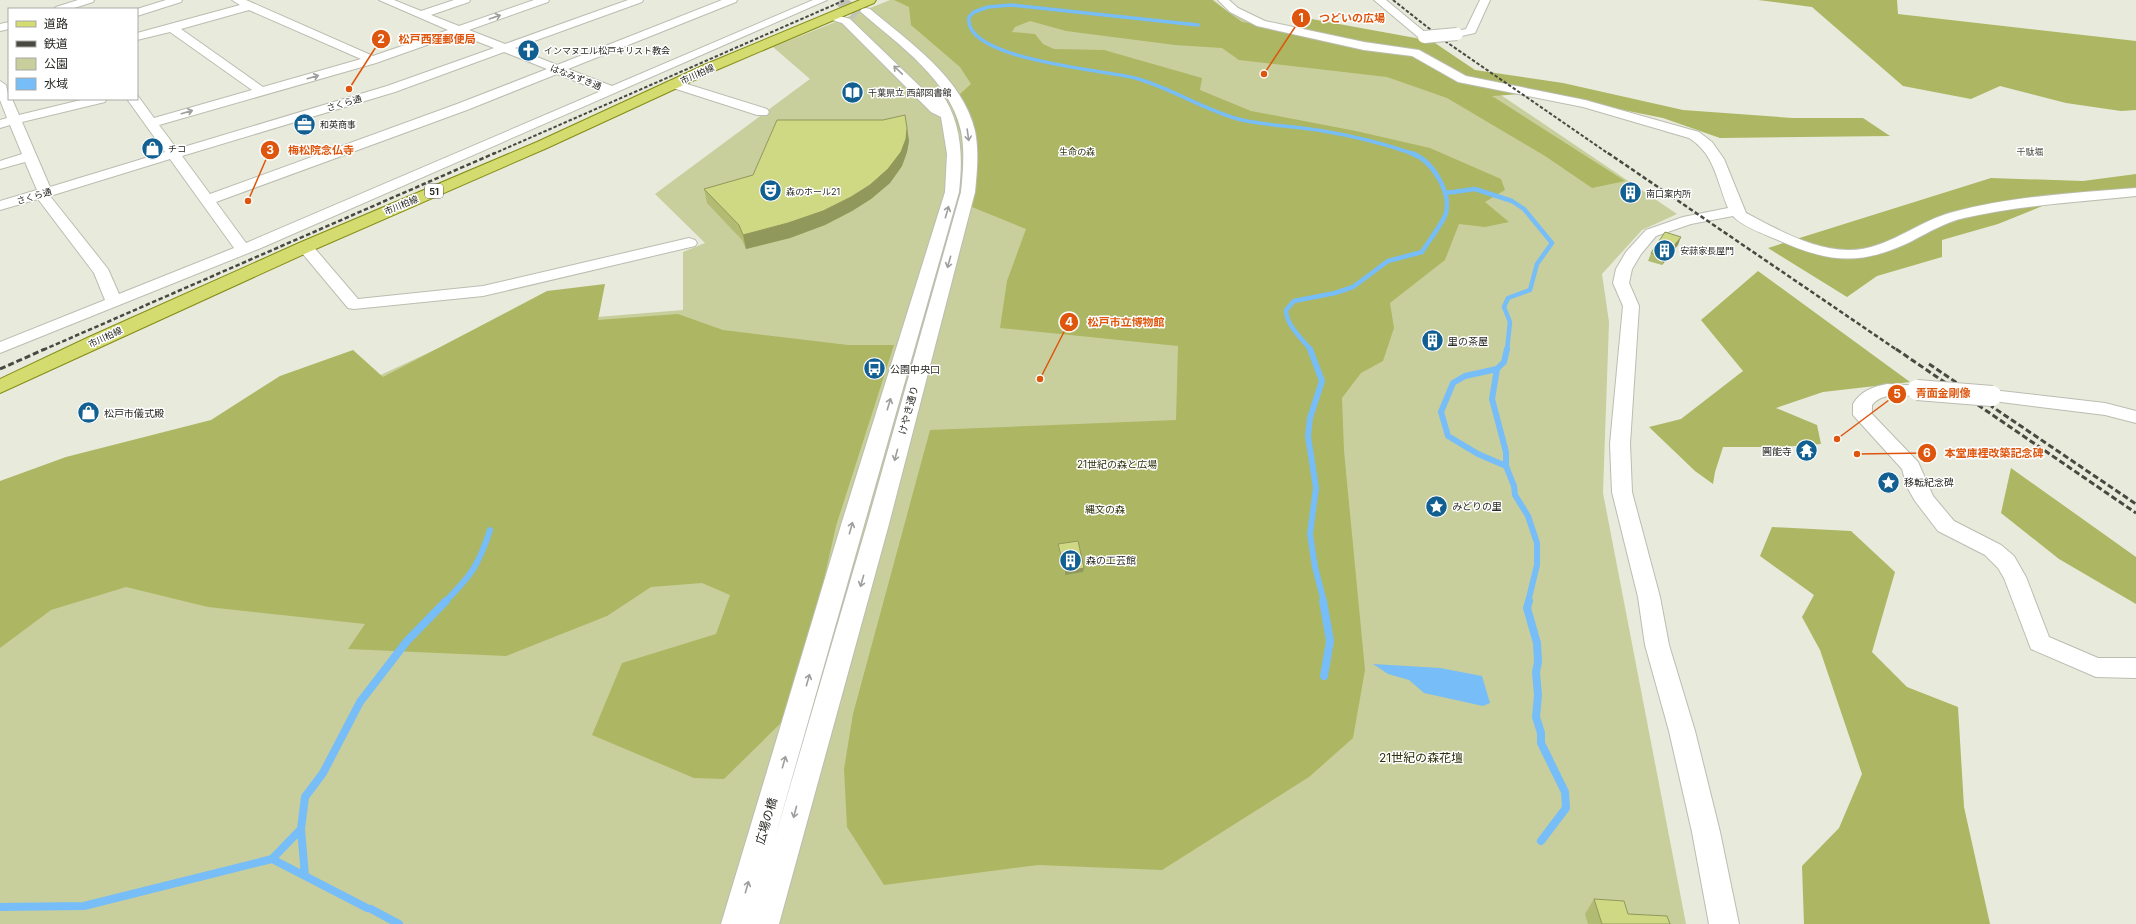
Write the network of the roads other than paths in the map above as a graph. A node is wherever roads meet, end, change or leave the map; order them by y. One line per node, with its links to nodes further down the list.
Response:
1 (89, 0): 15 (street)
2 (177, 0): 16 (street)
3 (237, 0): 13 (street)
4 (386, 0): 17 (street, はなみずき通)
5 (465, 0): 17 (street)
6 (544, 0): 20 (street, one-way to 6)
7 (638, 0): 22 (street, さくら通)
8 (732, 0): 26 (street)
9 (822, 0): 32 (street)
10 (1223, 0): 49 (street)
11 (1379, 0): 12 (street, bridge)
12 (1485, 0)
13 (250, 6): 19 (street); 24 (street)
14 (865, 7): 18 (main road, 市川柏線 / 51); 23 (street); 25 (street); 37 (street)
15 (63, 8)
16 (138, 13)
17 (420, 15): 20 (street, はなみずき通)
18 (833, 17): 30 (main road, 市川柏線 / 51); 37 (street, one-way to 18)
19 (171, 27): 21 (street); 31 (street)
20 (458, 30): 22 (street, はなみずき通); 24 (street)
21 (138, 37)
22 (505, 49): 26 (street, はなみずき通); 42 (street, さくら通)
23 (904, 59)
24 (372, 60): 31 (street, one-way to 24)
25 (940, 61)
26 (556, 70): 32 (street, はなみずき通); 47 (street)
27 (920, 75): 37 (street)
28 (2, 78): 33 (street)
29 (956, 80): 37 (street)
30 (674, 84): 39 (street); 51 (main road, 市川柏線 / 51)
31 (261, 91): 40 (street, one-way to 31)
32 (612, 91): 52 (street)
33 (8, 97)
34 (9, 100): 38 (street)
35 (96, 100): 38 (street)
36 (134, 100): 40 (street)
37 (947, 105): 58 (street, けやき通り)
38 (15, 120): 41 (street); 43 (street)
39 (751, 120)
40 (150, 123): 42 (street)
41 (0, 124)
42 (172, 154): 46 (street, さくら通); 47 (street)
43 (30, 156): 44 (street); 46 (street)
44 (0, 165)
45 (2136, 192): 49 (street)
46 (43, 193): 48 (street, さくら通); 53 (street)
47 (207, 200): 52 (street)
48 (0, 206)
49 (1736, 211): 61 (street)
50 (689, 243): 51 (street)
51 (305, 247): 55 (main road, 市川柏線 / 51)
52 (243, 250): 53 (street)
53 (114, 301): 54 (street)
54 (0, 348)
55 (0, 387)
56 (2136, 416): 57 (street, bridge)
57 (2136, 668)
58 (809, 719): 59 (street, 広場の橋, one-way to 58); 60 (street, one-way to 60)
59 (736, 924)
60 (764, 924)
61 (1724, 924)

